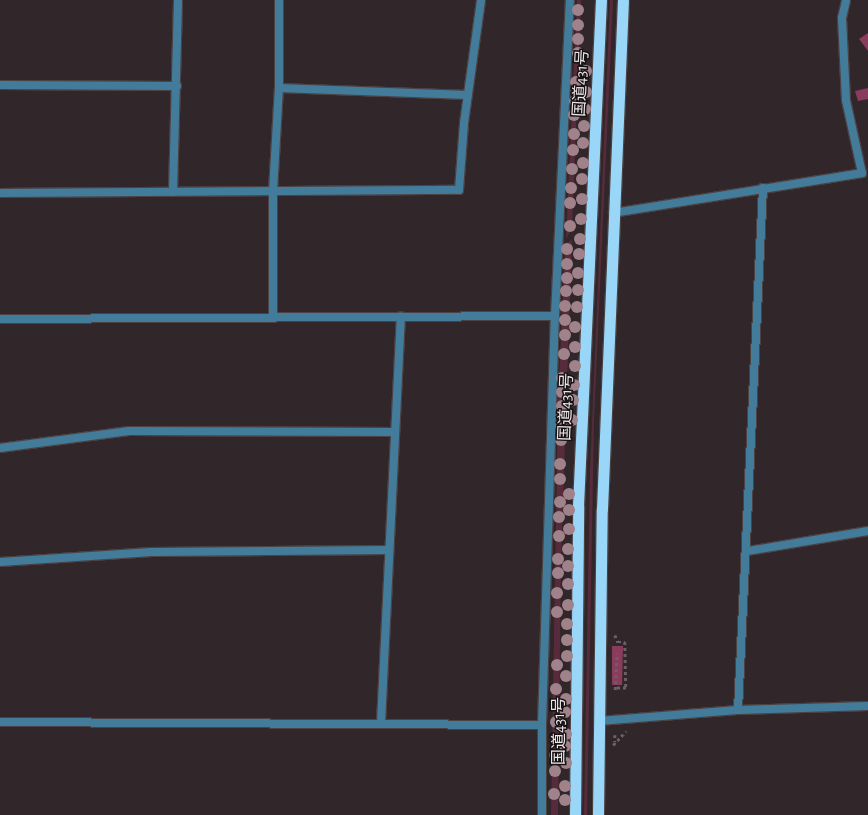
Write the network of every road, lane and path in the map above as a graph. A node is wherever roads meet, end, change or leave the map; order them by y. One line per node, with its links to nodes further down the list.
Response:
1 (178, 0): 9 (street)
2 (279, 0): 10 (street)
3 (482, 0): 11 (street)
4 (570, 0): 19 (street)
5 (601, 0): 39 (highway, 国道431号)
6 (623, 0): 17 (highway)
7 (846, 0): 12 (street)
8 (0, 86): 9 (street)
9 (177, 86): 15 (street)
10 (279, 88): 11 (street); 14 (street)
11 (468, 95): 14 (street)
12 (865, 173): 13 (street)
13 (763, 188): 17 (street); 26 (street)
14 (273, 191): 15 (street); 20 (street)
15 (173, 192): 16 (street)
16 (0, 193)
17 (613, 213): 33 (highway)
18 (401, 316): 19 (street); 20 (street); 22 (street)
19 (555, 316): 35 (street)
20 (273, 317): 21 (street)
21 (0, 319)
22 (395, 432): 23 (street); 25 (street)
23 (0, 448)
24 (868, 531): 26 (street)
25 (389, 550): 27 (street); 34 (street)
26 (748, 551): 31 (street)
27 (0, 562)
28 (618, 642): 29 (path)
29 (617, 653)
30 (868, 706): 31 (street)
31 (738, 710): 33 (street)
32 (0, 722): 34 (street)
33 (599, 722): 40 (highway)
34 (381, 723): 35 (street)
35 (542, 725): 38 (street)
36 (615, 735): 37 (path)
37 (615, 742)
38 (542, 815)
39 (575, 815)
40 (598, 815)

